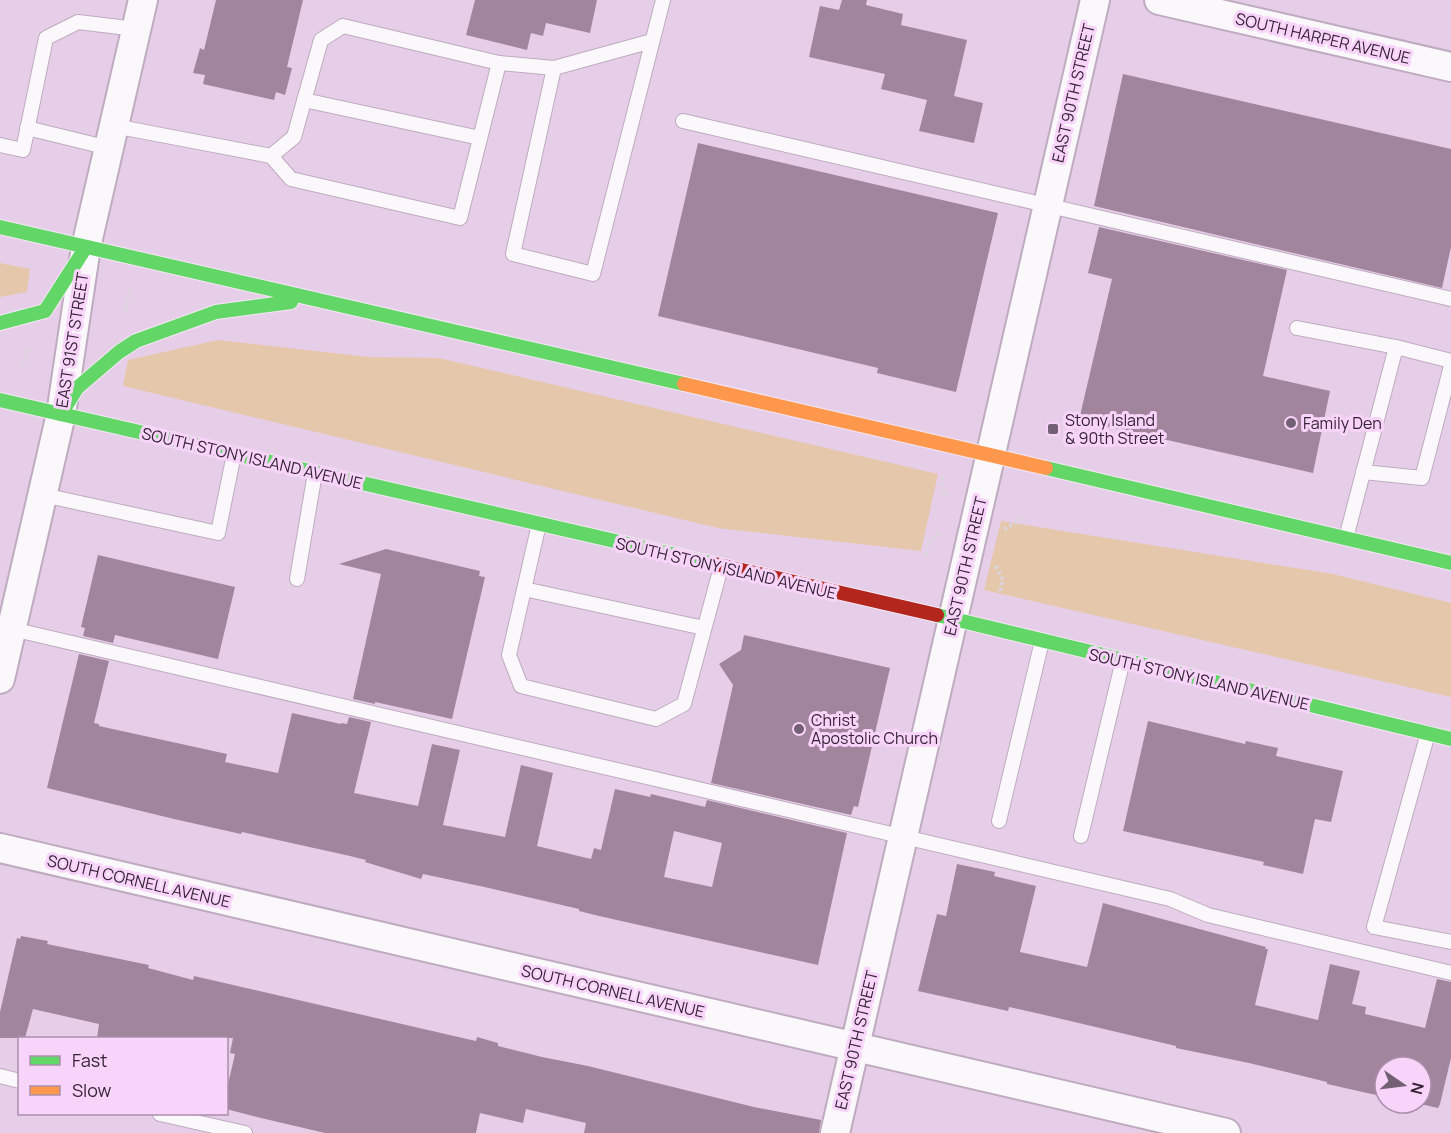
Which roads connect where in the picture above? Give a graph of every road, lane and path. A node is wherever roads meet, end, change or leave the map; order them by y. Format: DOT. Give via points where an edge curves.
graph roads {
  1 [pos="143,0"];
  2 [pos="663,0"];
  3 [pos="1095,0"];
  4 [pos="1160,0"];
  5 [pos="136,29"];
  6 [pos="652,41"];
  7 [pos="499,63"];
  8 [pos="1451,67"];
  9 [pos="554,68"];
  10 [pos="304,100"];
  11 [pos="683,121"];
  12 [pos="27,128"];
  13 [pos="111,137"];
  14 [pos="480,138"];
  15 [pos="0,145"];
  16 [pos="271,156"];
  17 [pos="1047,206"];
  18 [pos="0,227"];
  19 [pos="86,247"];
  20 [pos="310,299"];
  21 [pos="1451,299"];
  22 [pos="0,323"];
  23 [pos="1298,328"];
  24 [pos="1396,347"];
  25 [pos="1451,361"];
  26 [pos="1451,366"];
  27 [pos="0,400"];
  28 [pos="61,414"];
  29 [pos="234,454"];
  30 [pos="990,455"];
  31 [pos="315,472"];
  32 [pos="1363,472"];
  33 [pos="944,477"];
  34 [pos="43,495"];
  35 [pos="951,500"];
  36 [pos="1020,515"];
  37 [pos="539,524"];
  38 [pos="943,531"];
  39 [pos="1003,538"];
  40 [pos="1346,538"];
  41 [pos="926,555"];
  42 [pos="998,557"];
  43 [pos="1451,563"];
  44 [pos="721,567"];
  45 [pos="297,579"];
  46 [pos="524,590"];
  47 [pos="1000,591"];
  48 [pos="953,620"];
  49 [pos="704,628"];
  50 [pos="7,635"];
  51 [pos="1042,641"];
  52 [pos="1123,660"];
  53 [pos="0,679"];
  54 [pos="1428,733"];
  55 [pos="1451,739"];
  56 [pos="999,821"];
  57 [pos="901,836"];
  58 [pos="1081,836"];
  59 [pos="0,848"];
  60 [pos="1451,942"];
  61 [pos="1451,973"];
  62 [pos="855,1047"];
  63 [pos="0,1076"];
  64 [pos="18,1080"];
  65 [pos="168,1115"];
  66 [pos="245,1133"];
  67 [pos="835,1133"];
  68 [pos="1226,1133"];
  1 -- 5 [label="street, EAST 91ST STREET"];
  2 -- 6 [label="lane"];
  3 -- 17 [label="street, EAST 90TH STREET"];
  4 -- 8 [label="street, SOUTH HARPER AVENUE"];
  5 -- 12 [label="lane" via="78,22 46,38"];
  5 -- 13 [label="street, EAST 91ST STREET"];
  6 -- 9 [label="lane"];
  6 -- 9 [label="lane" via="593,274 513,254"];
  7 -- 9 [label="lane"];
  7 -- 10 [label="lane" via="343,26 321,40"];
  7 -- 14 [label="lane"];
  10 -- 14 [label="lane"];
  10 -- 16 [label="lane" via="294,137"];
  11 -- 17 [label="lane"];
  12 -- 13 [label="lane"];
  12 -- 15 [label="lane" via="23,150"];
  13 -- 16 [label="lane"];
  13 -- 19 [label="street, EAST 91ST STREET"];
  14 -- 16 [label="lane" via="460,218 291,179"];
  17 -- 21 [label="lane"];
  17 -- 30 [label="street, EAST 90TH STREET"];
  18 -- 19 [label="highway"];
  19 -- 20 [label="highway"];
  19 -- 22 [label="highway" via="45,311"];
  19 -- 28 [label="street, EAST 91ST STREET"];
  20 -- 28 [label="highway" via="216,312 136,341 77,388"];
  20 -- 30 [label="highway"];
  23 -- 24 [label="lane"];
  24 -- 25 [label="lane"];
  24 -- 32 [label="lane"];
  26 -- 32 [label="lane" via="1422,478"];
  27 -- 28 [label="highway, SOUTH STONY ISLAND AVENUE"];
  28 -- 29 [label="highway, SOUTH STONY ISLAND AVENUE"];
  28 -- 34 [label="street, EAST 91ST STREET"];
  29 -- 31 [label="highway, SOUTH STONY ISLAND AVENUE"];
  29 -- 34 [label="lane" via="218,533"];
  30 -- 40 [label="highway"];
  30 -- 48 [label="street, EAST 90TH STREET"];
  31 -- 37 [label="highway, SOUTH STONY ISLAND AVENUE"];
  31 -- 45 [label="lane"];
  32 -- 40 [label="lane"];
  33 -- 35 [label="path" via="942,487"];
  34 -- 50 [label="street, EAST 91ST STREET"];
  36 -- 39 [label="path" via="1019,522 1005,528"];
  37 -- 44 [label="highway, SOUTH STONY ISLAND AVENUE"];
  37 -- 46 [label="lane"];
  38 -- 41 [label="path" via="929,542"];
  40 -- 43 [label="highway"];
  42 -- 47 [label="path" via="996,567 1003,580"];
  44 -- 48 [label="highway, SOUTH STONY ISLAND AVENUE"];
  44 -- 49 [label="lane"];
  46 -- 49 [label="lane"];
  46 -- 49 [label="lane" via="509,655 521,686 656,718 684,704"];
  48 -- 51 [label="highway, SOUTH STONY ISLAND AVENUE"];
  48 -- 57 [label="street, EAST 90TH STREET"];
  50 -- 53 [label="street, EAST 91ST STREET"];
  50 -- 57 [label="lane"];
  51 -- 52 [label="highway, SOUTH STONY ISLAND AVENUE"];
  51 -- 56 [label="lane"];
  52 -- 54 [label="highway, SOUTH STONY ISLAND AVENUE"];
  52 -- 58 [label="lane"];
  54 -- 55 [label="highway, SOUTH STONY ISLAND AVENUE"];
  54 -- 60 [label="lane" via="1374,927"];
  57 -- 61 [label="lane" via="1170,899 1208,915"];
  57 -- 62 [label="street, EAST 90TH STREET"];
  59 -- 62 [label="street, SOUTH CORNELL AVENUE"];
  62 -- 67 [label="street, EAST 90TH STREET"];
  62 -- 68 [label="street, SOUTH CORNELL AVENUE"];
  63 -- 64 [label="lane"];
  65 -- 66 [label="lane"];
}
